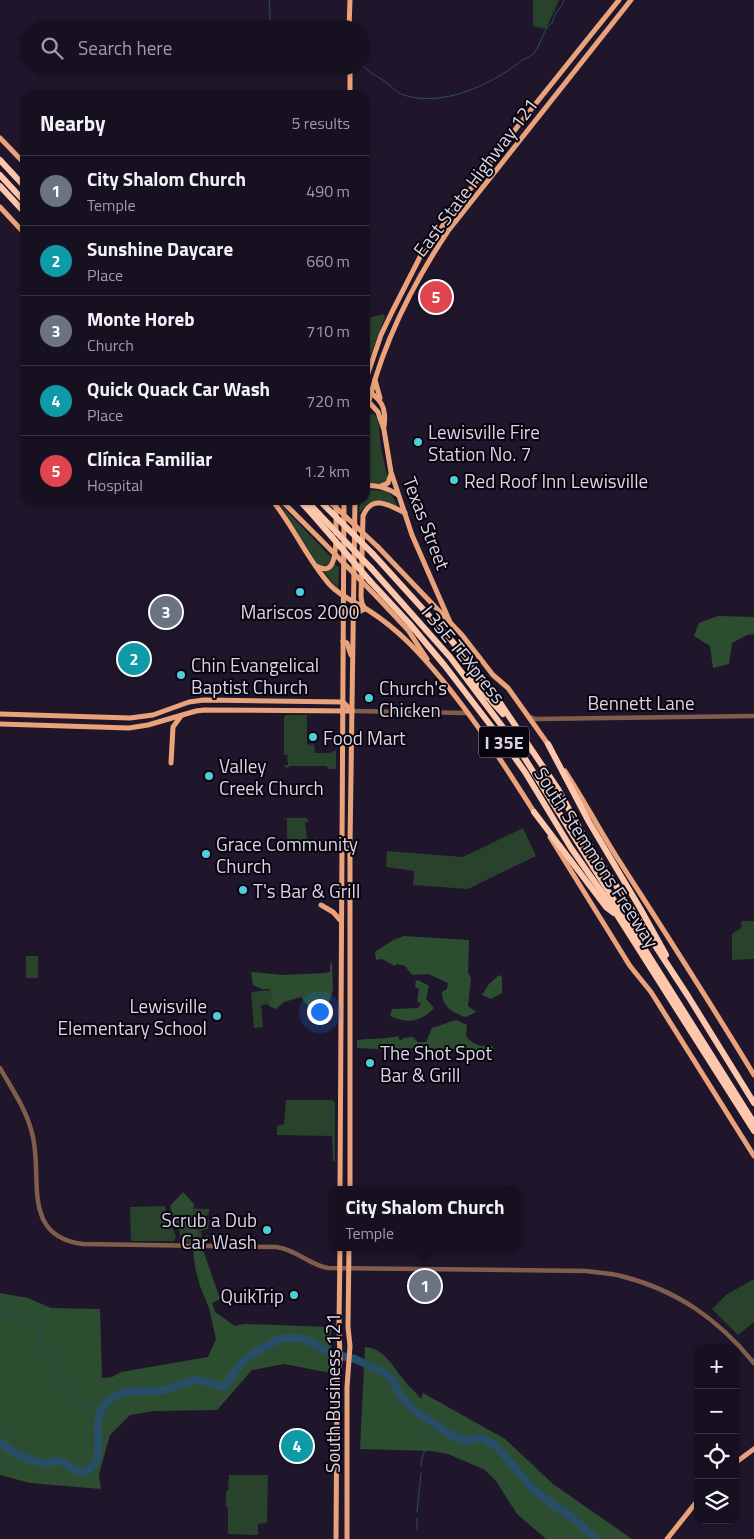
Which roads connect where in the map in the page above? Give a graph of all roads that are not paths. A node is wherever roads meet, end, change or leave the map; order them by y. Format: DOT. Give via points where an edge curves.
graph roads {
  1 [pos="350,0"];
  2 [pos="619,0"];
  3 [pos="631,0"];
  4 [pos="350,20"];
  5 [pos="350,75"];
  6 [pos="350,90"];
  7 [pos="547,90"];
  8 [pos="556,96"];
  9 [pos="521,122"];
  10 [pos="529,130"];
  11 [pos="0,138"];
  12 [pos="0,159"];
  13 [pos="20,159"];
  14 [pos="0,175"];
  15 [pos="20,181"];
  16 [pos="474,184"];
  17 [pos="0,186"];
  18 [pos="482,190"];
  19 [pos="20,197"];
  20 [pos="0,207"];
  21 [pos="20,208"];
  22 [pos="20,229"];
  23 [pos="370,368"];
  24 [pos="375,380"];
  25 [pos="372,393"];
  26 [pos="370,396"];
  27 [pos="381,401"];
  28 [pos="370,403"];
  29 [pos="384,430"];
  30 [pos="391,472"];
  31 [pos="370,485"];
  32 [pos="381,486"];
  33 [pos="398,495"];
  34 [pos="276,505"];
  35 [pos="286,505"];
  36 [pos="305,505"];
  37 [pos="309,505"];
  38 [pos="324,505"];
  39 [pos="333,505"];
  40 [pos="336,505"];
  41 [pos="344,505"];
  42 [pos="355,505"];
  43 [pos="315,514"];
  44 [pos="405,514"];
  45 [pos="314,564"];
  46 [pos="343,596"];
  47 [pos="353,602"];
  48 [pos="365,609"];
  49 [pos="353,620"];
  50 [pos="451,624"];
  51 [pos="343,641"];
  52 [pos="450,656"];
  53 [pos="352,660"];
  54 [pos="438,676"];
  55 [pos="235,700"];
  56 [pos="342,702"];
  57 [pos="235,710"];
  58 [pos="343,711"];
  59 [pos="352,711"];
  60 [pos="467,713"];
  61 [pos="0,714"];
  62 [pos="183,714"];
  63 [pos="754,716"];
  64 [pos="529,717"];
  65 [pos="0,724"];
  66 [pos="548,744"];
  67 [pos="529,746"];
  68 [pos="171,763"];
  69 [pos="534,812"];
  70 [pos="342,834"];
  71 [pos="351,834"];
  72 [pos="342,844"];
  73 [pos="350,844"];
  74 [pos="321,905"];
  75 [pos="619,917"];
  76 [pos="341,921"];
  77 [pos="688,996"];
  78 [pos="0,1068"];
  79 [pos="754,1075"];
  80 [pos="754,1103"];
  81 [pos="754,1122"];
  82 [pos="754,1131"];
  83 [pos="754,1156"];
  84 [pos="340,1186"];
  85 [pos="350,1186"];
  86 [pos="340,1251"];
  87 [pos="349,1251"];
  88 [pos="340,1269"];
  89 [pos="349,1269"];
  90 [pos="754,1363"];
  91 [pos="754,1449"];
  92 [pos="739,1460"];
  93 [pos="694,1505"];
  94 [pos="336,1539"];
  95 [pos="347,1539"];
  96 [pos="667,1539"];
  1 -- 4 [label="main road"];
  2 -- 7 [label="main road, East State Highway 121"];
  3 -- 8 [label="main road, East State Highway 121"];
  5 -- 6 [label="main road"];
  7 -- 8 [label="main road"];
  7 -- 9 [label="main road, East State Highway 121"];
  8 -- 10 [label="main road, East State Highway 121"];
  9 -- 10 [label="main road"];
  9 -- 16 [label="main road, East State Highway 121"];
  10 -- 18 [label="main road, East State Highway 121"];
  11 -- 13 [label="main road"];
  12 -- 15 [label="highway"];
  14 -- 19 [label="highway"];
  16 -- 18 [label="main road"];
  16 -- 23 [label="main road, East State Highway 121" via="413,269"];
  17 -- 21 [label="highway"];
  18 -- 24 [label="main road, East State Highway 121" via="448,232 422,272 390,339"];
  20 -- 22 [label="main road"];
  24 -- 25 [label="main road, East State Highway 121"];
  24 -- 27 [label="main road, Texas Street"];
  25 -- 26 [label="main road, East State Highway 121"];
  25 -- 27 [label="main road"];
  27 -- 29 [label="main road, Texas Street" via="386,412"];
  28 -- 29 [label="main road, Texas Street" via="376,408"];
  29 -- 30 [label="main road, Texas Street"];
  30 -- 32 [label="main road" via="388,483"];
  30 -- 33 [label="main road, Texas Street"];
  31 -- 32 [label="main road"];
  32 -- 33 [label="main road"];
  33 -- 44 [label="main road, Texas Street"];
  34 -- 45 [label="main road, South Stemmons Freeway"];
  35 -- 54 [label="main road, South Stemmons Freeway, bridge" via="408,630"];
  36 -- 43 [label="highway, South Stemmons Freeway / I 35E"];
  37 -- 43 [label="highway, I 35E TEXpress"];
  38 -- 67 [label="highway, South Stemmons Freeway / I 35E, bridge" via="373,554 470,662"];
  39 -- 50 [label="main road, South Stemmons Freeway, bridge"];
  40 -- 45 [label="main road" via="335,559 325,568"];
  41 -- 46 [label="main road"];
  42 -- 47 [label="main road"];
  43 -- 52 [label="highway, I 35E TEXpress, bridge" via="372,568"];
  43 -- 75 [label="highway, South Stemmons Freeway / I 35E, bridge" via="370,581 409,622 508,748"];
  44 -- 48 [label="main road" via="380,503 371,504 365,511 361,556 361,597"];
  44 -- 50 [label="main road, Texas Street" via="418,552"];
  45 -- 46 [label="main road, South Stemmons Freeway"];
  46 -- 47 [label="main road, South Stemmons Freeway"];
  46 -- 51 [label="main road"];
  47 -- 48 [label="main road, South Stemmons Freeway"];
  47 -- 49 [label="main road"];
  48 -- 49 [label="main road" via="356,613"];
  48 -- 54 [label="main road, South Stemmons Freeway" via="404,639"];
  49 -- 53 [label="main road"];
  50 -- 64 [label="main road, South Stemmons Freeway" via="493,675 508,688"];
  51 -- 53 [label="main road" via="348,643"];
  51 -- 56 [label="main road"];
  52 -- 67 [label="highway" via="485,692"];
  52 -- 81 [label="highway, I 35E TEXpress" via="532,768"];
  53 -- 59 [label="main road"];
  54 -- 60 [label="main road, South Stemmons Freeway"];
  55 -- 56 [label="main road"];
  55 -- 57 [label="main road"];
  55 -- 61 [label="main road" via="189,702 130,718"];
  56 -- 58 [label="main road"];
  56 -- 59 [label="main road"];
  57 -- 58 [label="main road"];
  57 -- 62 [label="main road"];
  58 -- 59 [label="main road"];
  58 -- 70 [label="main road"];
  59 -- 60 [label="street"];
  59 -- 71 [label="main road"];
  60 -- 69 [label="main road, South Stemmons Freeway"];
  62 -- 65 [label="main road" via="134,728"];
  62 -- 68 [label="main road" via="173,728"];
  63 -- 64 [label="street, Bennett Lane"];
  64 -- 66 [label="main road, South Stemmons Freeway"];
  66 -- 77 [label="highway"];
  66 -- 79 [label="main road, South Stemmons Freeway"];
  67 -- 77 [label="highway, South Stemmons Freeway / I 35E"];
  69 -- 75 [label="highway" via="606,907"];
  69 -- 83 [label="main road, South Stemmons Freeway"];
  70 -- 71 [label="main road"];
  70 -- 72 [label="main road"];
  71 -- 73 [label="main road"];
  72 -- 73 [label="main road"];
  72 -- 76 [label="main road"];
  73 -- 85 [label="main road"];
  74 -- 76 [label="main road"];
  75 -- 82 [label="highway, South Stemmons Freeway / I 35E"];
  76 -- 84 [label="main road"];
  77 -- 80 [label="highway, South Stemmons Freeway / I 35E"];
  78 -- 88 [label="street" via="23,1109 32,1133 40,1213 60,1237 84,1244 278,1247 320,1266"];
  86 -- 88 [label="main road, South Business 121"];
  87 -- 89 [label="main road, South Business 121"];
  88 -- 89 [label="street"];
  88 -- 94 [label="main road, South Business 121"];
  89 -- 90 [label="street" via="587,1271 620,1275 658,1288 704,1313 740,1345"];
  89 -- 95 [label="main road, South Business 121"];
  91 -- 92 [label="main road"];
  93 -- 96 [label="main road"];
}
